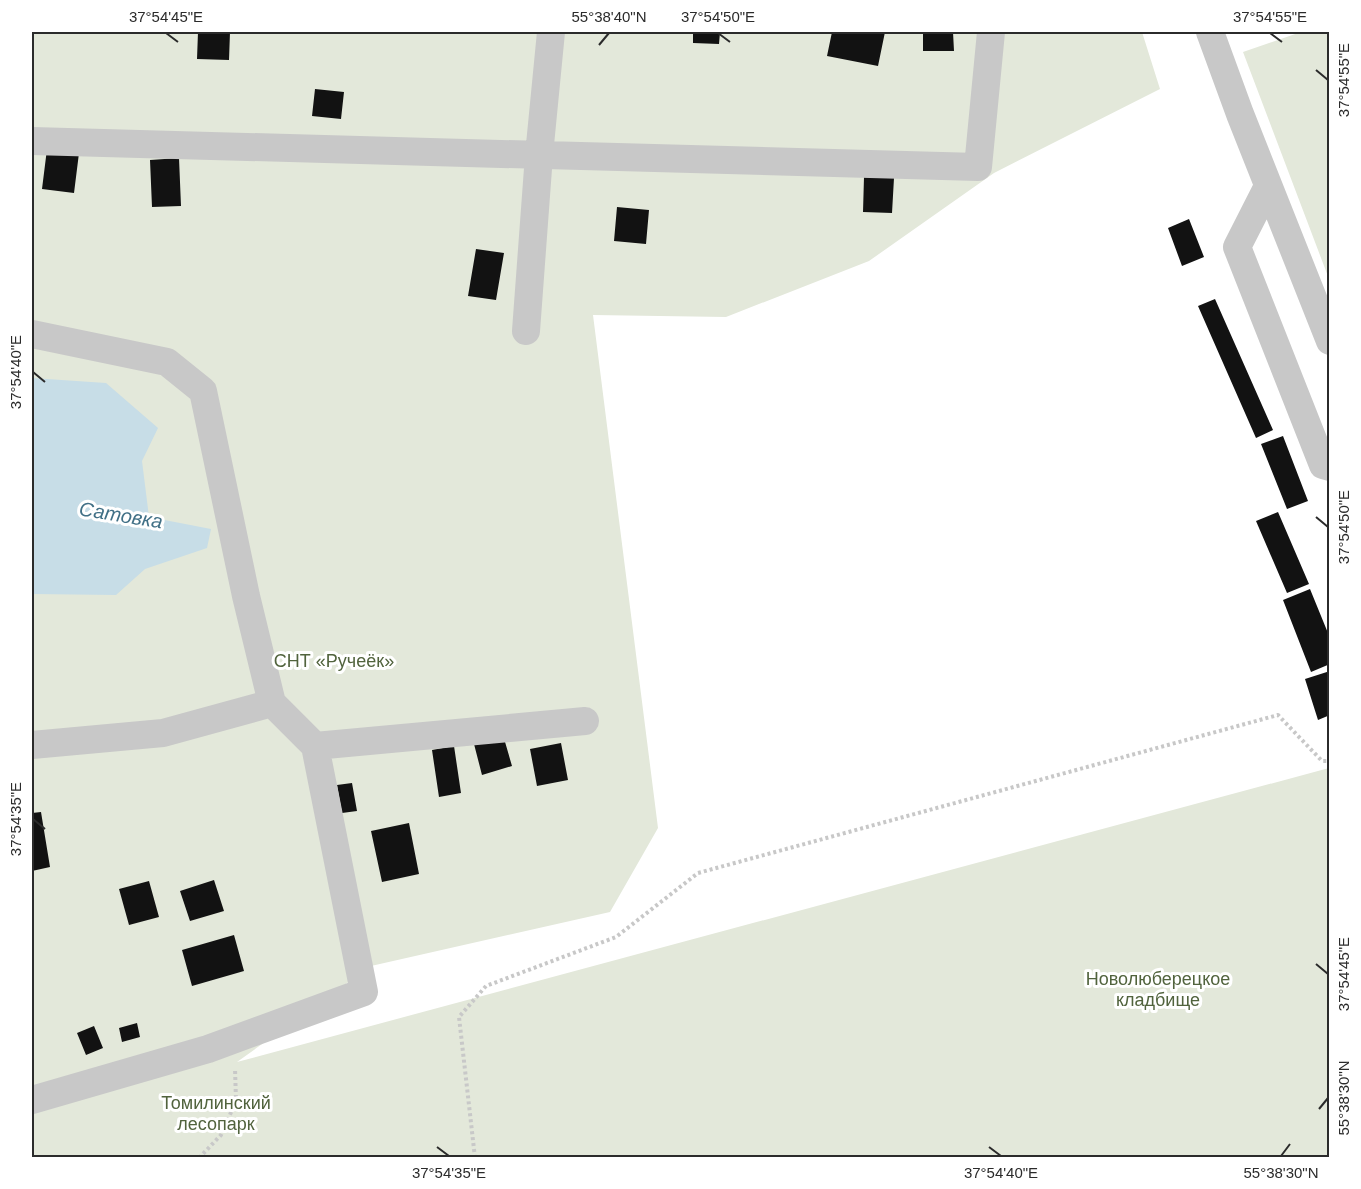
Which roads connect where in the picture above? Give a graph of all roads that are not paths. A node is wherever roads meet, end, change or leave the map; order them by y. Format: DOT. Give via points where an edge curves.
graph roads {
  1 [pos="551,32"];
  2 [pos="991,32"];
  3 [pos="1210,32"];
  4 [pos="32,141"];
  5 [pos="539,155"];
  6 [pos="1268,186"];
  7 [pos="526,332"];
  8 [pos="32,334"];
  9 [pos="1329,341"];
  10 [pos="1329,467"];
  11 [pos="272,704"];
  12 [pos="585,721"];
  13 [pos="32,745"];
  14 [pos="315,746"];
  15 [pos="32,1100"];
  1 -- 5 [label="lane"];
  2 -- 5 [label="lane" via="978,167"];
  3 -- 6 [label="lane"];
  4 -- 5 [label="lane"];
  5 -- 7 [label="lane"];
  6 -- 9 [label="lane"];
  6 -- 10 [label="lane" via="1237,247 1323,465"];
  8 -- 11 [label="lane" via="167,362 203,391"];
  11 -- 13 [label="lane" via="163,734"];
  11 -- 14 [label="lane"];
  12 -- 14 [label="lane"];
  14 -- 15 [label="lane" via="364,992 208,1049"];
}
